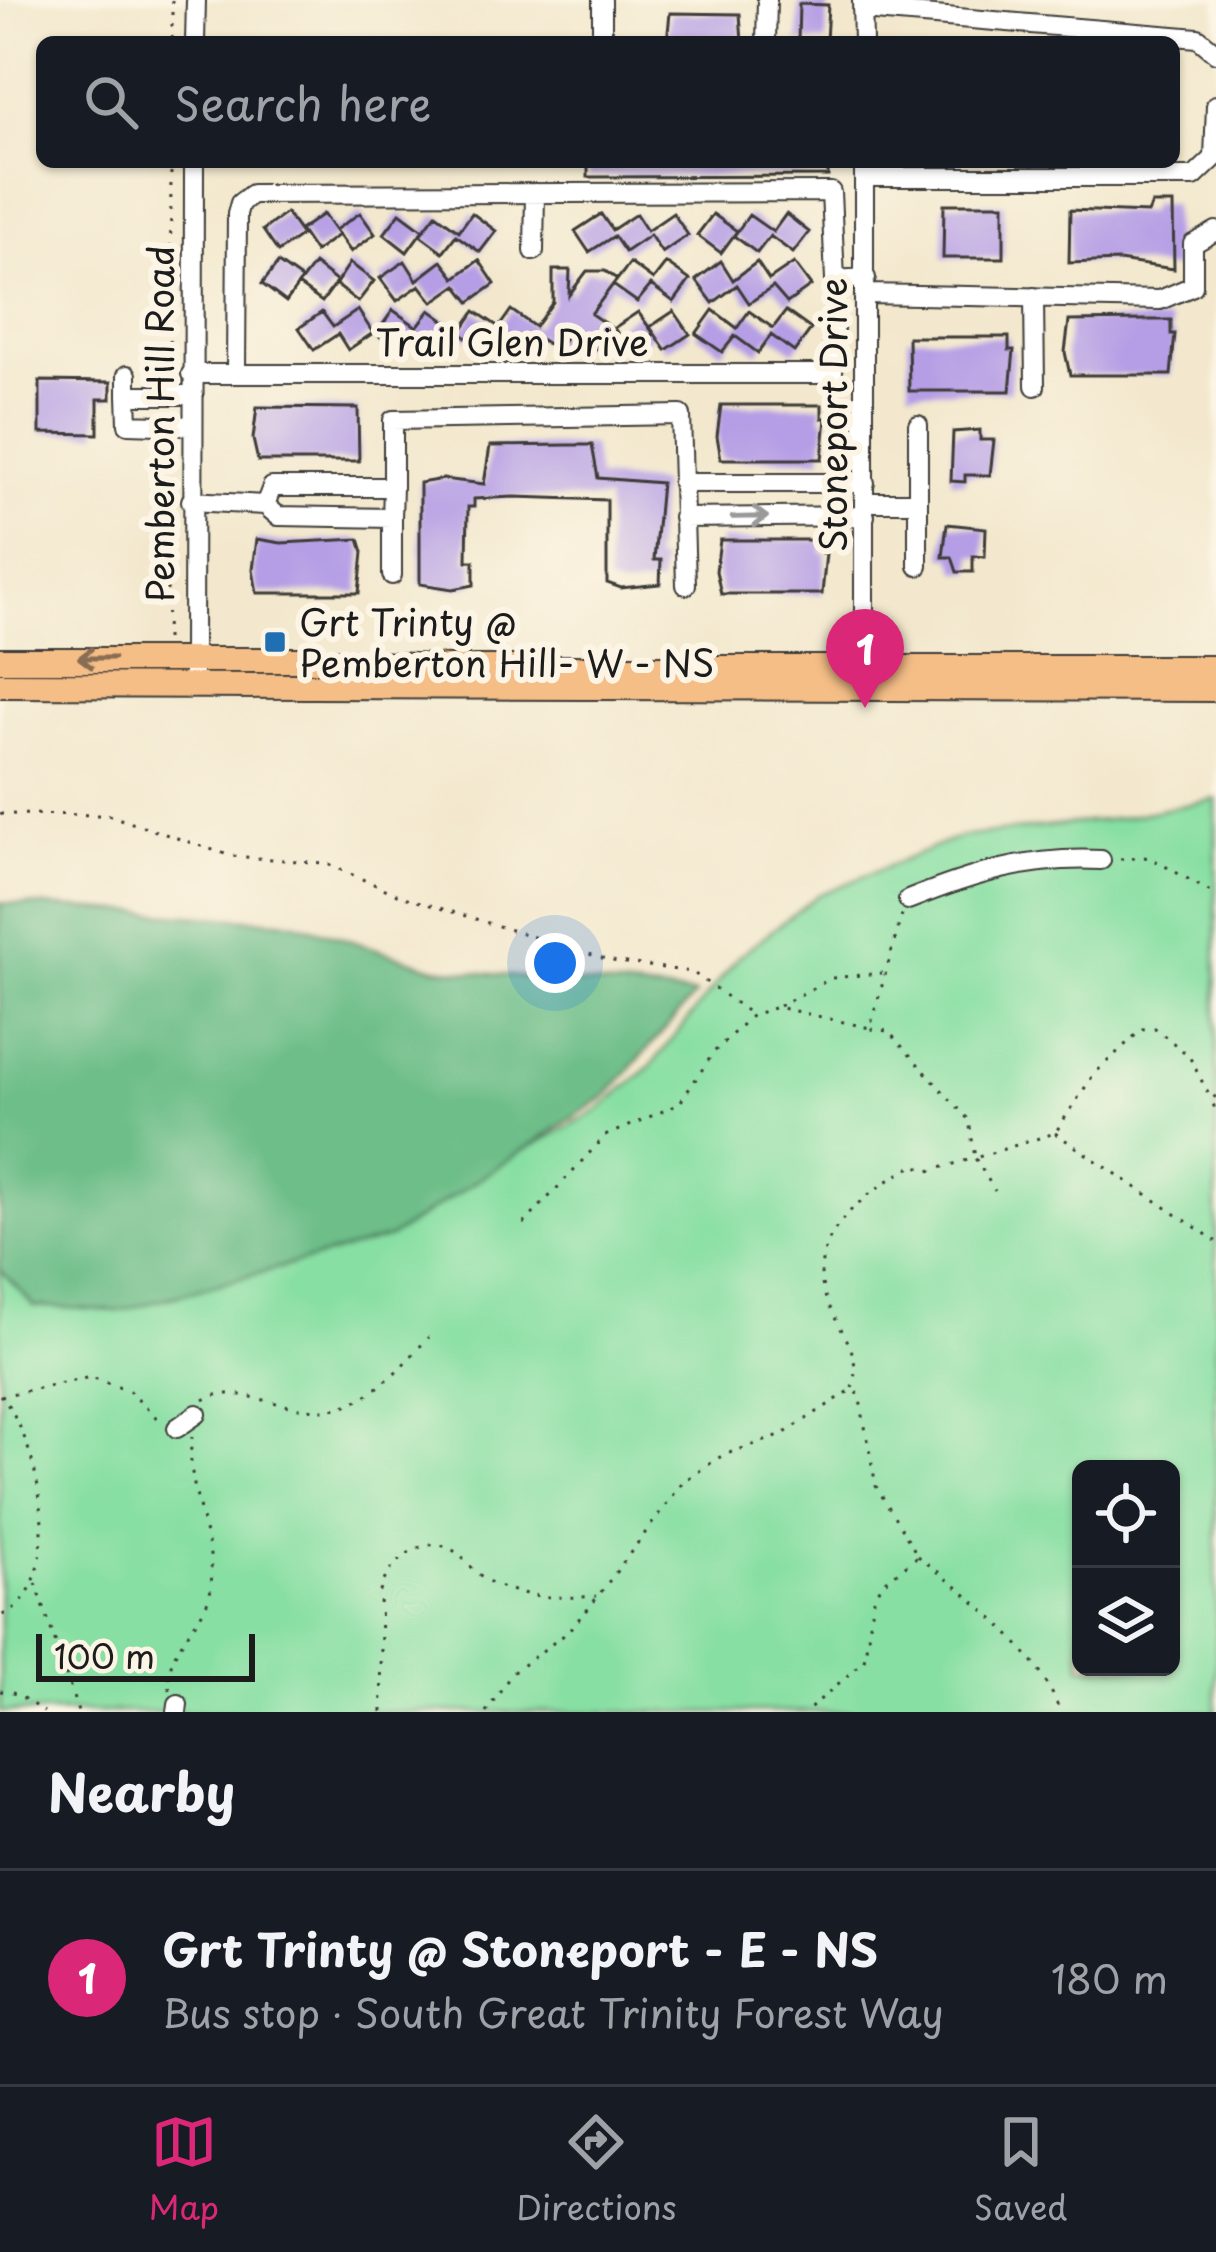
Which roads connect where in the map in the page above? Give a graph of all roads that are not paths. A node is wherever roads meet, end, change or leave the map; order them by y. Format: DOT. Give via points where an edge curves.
graph roads {
  1 [pos="196,0"];
  2 [pos="602,0"];
  3 [pos="766,0"];
  4 [pos="862,5"];
  5 [pos="195,36"];
  6 [pos="602,36"];
  7 [pos="766,36"];
  8 [pos="862,36"];
  9 [pos="1178,36"];
  10 [pos="1180,36"];
  11 [pos="1216,53"];
  12 [pos="1216,105"];
  13 [pos="194,168"];
  14 [pos="864,170"];
  15 [pos="535,193"];
  16 [pos="1216,231"];
  17 [pos="534,251"];
  18 [pos="835,280"];
  19 [pos="866,286"];
  20 [pos="1034,297"];
  21 [pos="866,360"];
  22 [pos="833,366"];
  23 [pos="191,374"];
  24 [pos="236,374"];
  25 [pos="127,375"];
  26 [pos="1035,386"];
  27 [pos="127,395"];
  28 [pos="190,395"];
  29 [pos="918,425"];
  30 [pos="190,426"];
  31 [pos="682,483"];
  32 [pos="393,488"];
  33 [pos="865,500"];
  34 [pos="190,501"];
  35 [pos="918,502"];
  36 [pos="265,505"];
  37 [pos="392,518"];
  38 [pos="683,518"];
  39 [pos="918,566"];
  40 [pos="392,575"];
  41 [pos="686,585"];
  42 [pos="192,658"];
  43 [pos="0,660"];
  44 [pos="864,668"];
  45 [pos="1216,668"];
  46 [pos="0,686"];
  47 [pos="194,686"];
  48 [pos="1216,689"];
  49 [pos="1101,860"];
  50 [pos="908,900"];
  51 [pos="197,1414"];
  52 [pos="177,1428"];
  1 -- 5 [label="street"];
  2 -- 6 [label="street"];
  3 -- 7 [label="street"];
  4 -- 8 [label="street"];
  4 -- 9 [label="street"];
  10 -- 11 [label="street"];
  12 -- 14 [label="street" via="1214,158 1194,177"];
  13 -- 23 [label="street, Pemberton Hill Road"];
  14 -- 19 [label="street, Stoneport Drive"];
  15 -- 17 [label="street"];
  15 -- 18 [label="street" via="831,192"];
  15 -- 24 [label="street" via="245,197 237,214"];
  16 -- 20 [label="street" via="1192,244 1192,286 1160,300"];
  18 -- 19 [label="street"];
  18 -- 22 [label="street"];
  19 -- 20 [label="street"];
  19 -- 21 [label="street, Stoneport Drive"];
  20 -- 26 [label="street"];
  21 -- 22 [label="street, Trail Glen Drive"];
  21 -- 33 [label="street, Stoneport Drive"];
  22 -- 24 [label="street, Trail Glen Drive"];
  23 -- 24 [label="street, Trail Glen Drive"];
  23 -- 28 [label="street, Pemberton Hill Road"];
  25 -- 27 [label="street"];
  27 -- 28 [label="street"];
  27 -- 30 [label="street" via="128,424"];
  28 -- 30 [label="street, Pemberton Hill Road"];
  29 -- 35 [label="street"];
  30 -- 34 [label="street, Pemberton Hill Road"];
  31 -- 32 [label="street" via="681,415 658,415 393,420"];
  31 -- 33 [label="street" via="817,482"];
  31 -- 38 [label="street"];
  32 -- 36 [label="street" via="272,488"];
  32 -- 37 [label="street"];
  33 -- 35 [label="street"];
  38 -- 33 [label="street, one-way"];
  33 -- 44 [label="street, Stoneport Drive"];
  34 -- 36 [label="street"];
  34 -- 42 [label="street, Pemberton Hill Road"];
  35 -- 39 [label="street"];
  36 -- 37 [label="street" via="278,516"];
  37 -- 40 [label="street"];
  38 -- 41 [label="street"];
  42 -- 43 [label="main road, one-way"];
  42 -- 44 [label="main road" via="448,668"];
  42 -- 47 [label="street, Pemberton Hill Road"];
  44 -- 45 [label="main road"];
  46 -- 47 [label="main road"];
  47 -- 48 [label="main road"];
  49 -- 50 [label="street" via="1016,863"];
  51 -- 52 [label="street"];
}
